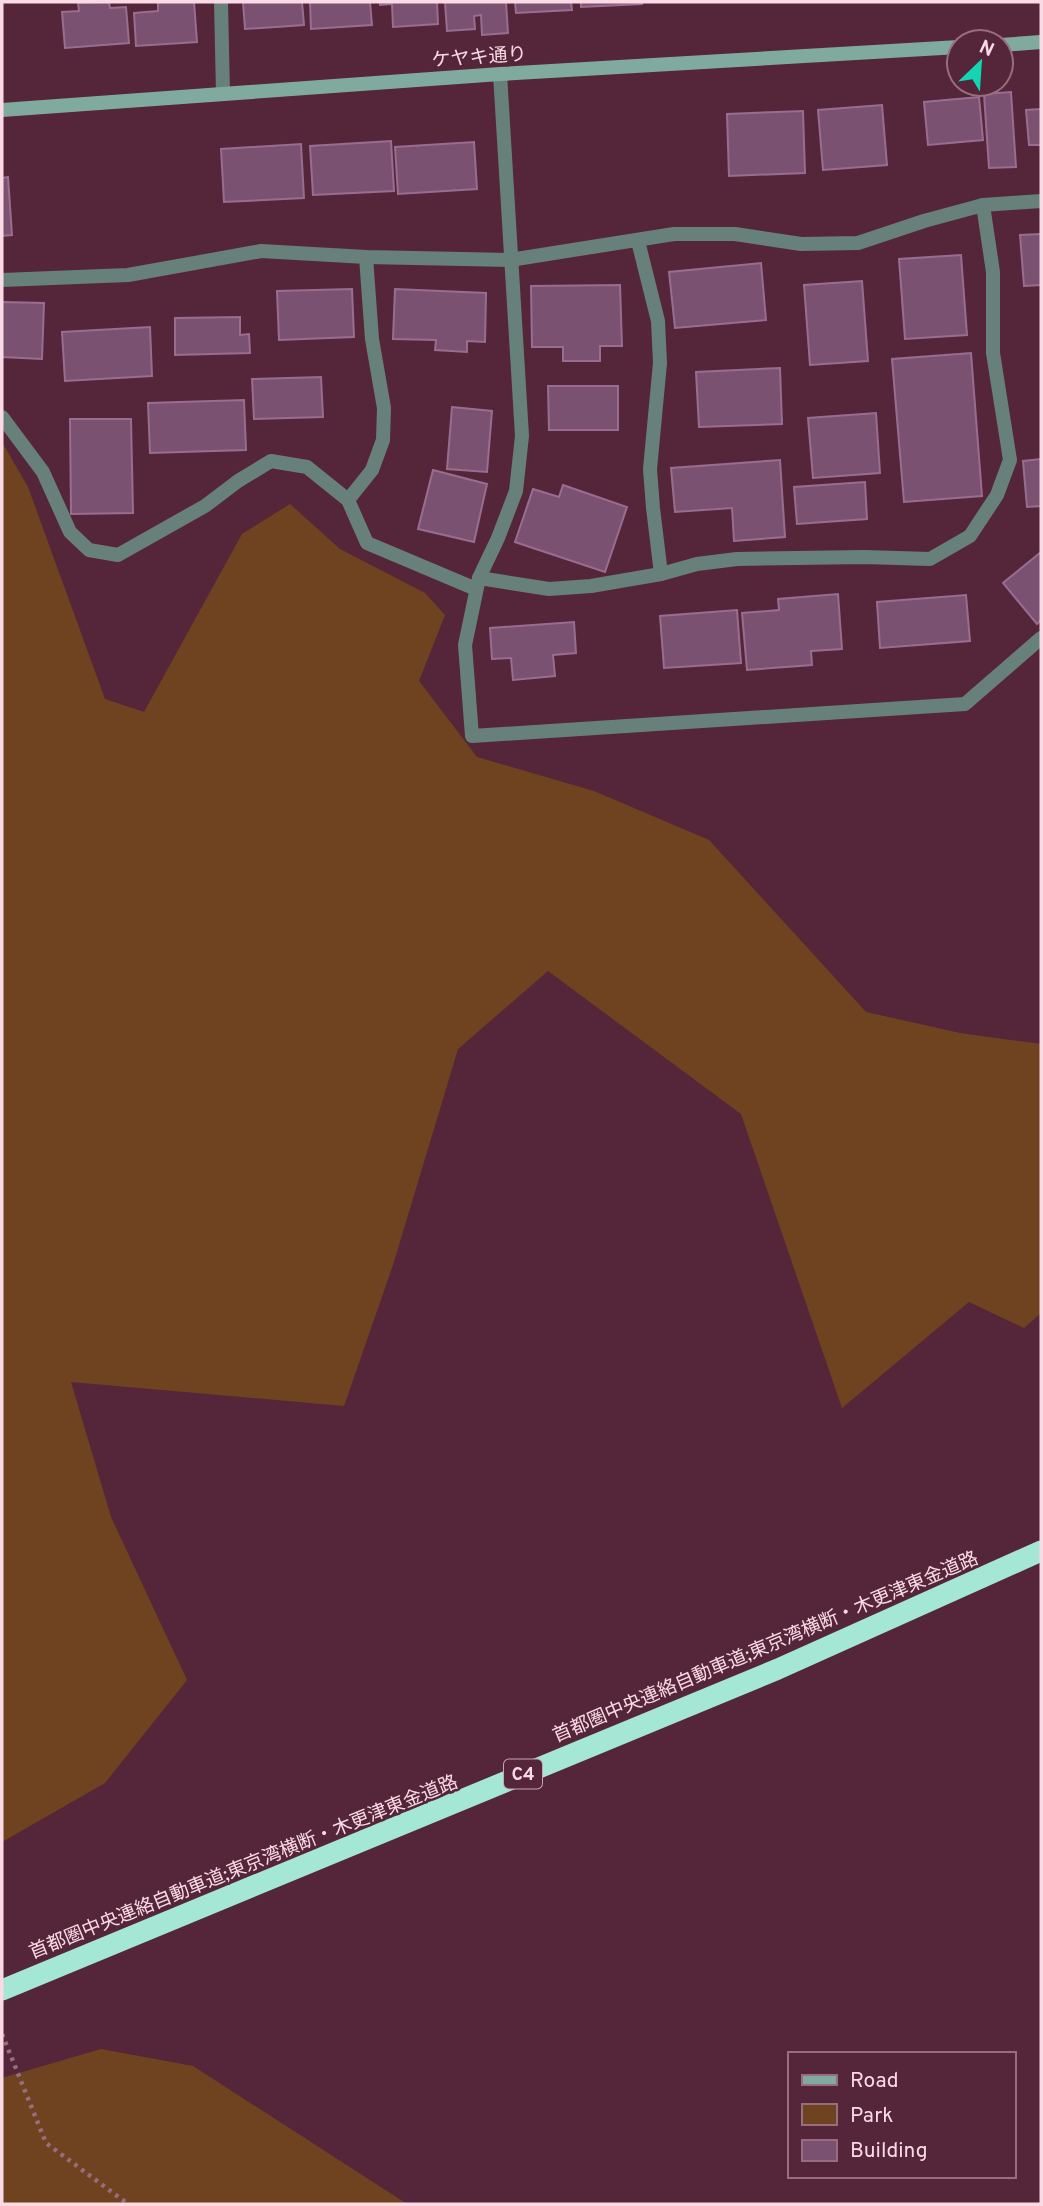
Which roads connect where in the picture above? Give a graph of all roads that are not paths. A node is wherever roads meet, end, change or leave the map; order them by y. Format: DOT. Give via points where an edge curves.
graph roads {
  1 [pos="221,2"];
  2 [pos="1041,42"];
  3 [pos="1015,43"];
  4 [pos="945,48"];
  5 [pos="500,74"];
  6 [pos="223,94"];
  7 [pos="2,110"];
  8 [pos="1041,201"];
  9 [pos="983,205"];
  10 [pos="638,241"];
  11 [pos="366,257"];
  12 [pos="510,260"];
  13 [pos="2,280"];
  14 [pos="2,417"];
  15 [pos="348,500"];
  16 [pos="661,574"];
  17 [pos="477,584"];
  18 [pos="1041,638"];
  19 [pos="1041,1551"];
  20 [pos="2,1990"];
  1 -- 6 [label="street"];
  2 -- 3 [label="street"];
  4 -- 5 [label="street, ケヤキ通り"];
  5 -- 6 [label="street, ケヤキ通り"];
  5 -- 12 [label="street"];
  6 -- 7 [label="street, ケヤキ通り"];
  8 -- 9 [label="street"];
  9 -- 10 [label="street" via="858,243 801,244 735,234 674,234"];
  9 -- 16 [label="street" via="993,272 993,353 1010,460 997,495 970,536 930,559 737,559"];
  10 -- 12 [label="street"];
  10 -- 16 [label="street" via="658,321 660,363 650,468"];
  11 -- 12 [label="street"];
  11 -- 13 [label="street" via="261,251 128,275"];
  11 -- 15 [label="street" via="372,339 384,408 383,440 372,470"];
  12 -- 17 [label="street" via="522,436 516,491"];
  14 -- 15 [label="street" via="43,471 70,532 89,550 118,555 205,506 271,461 307,467"];
  15 -- 17 [label="street" via="367,543"];
  16 -- 17 [label="street" via="549,589"];
  17 -- 18 [label="street" via="465,645 472,736 965,704"];
  19 -- 20 [label="highway, 首都圏中央連絡自動車道;東京湾横断・木更津東金道路 / C4" via="778,1669"];
}
